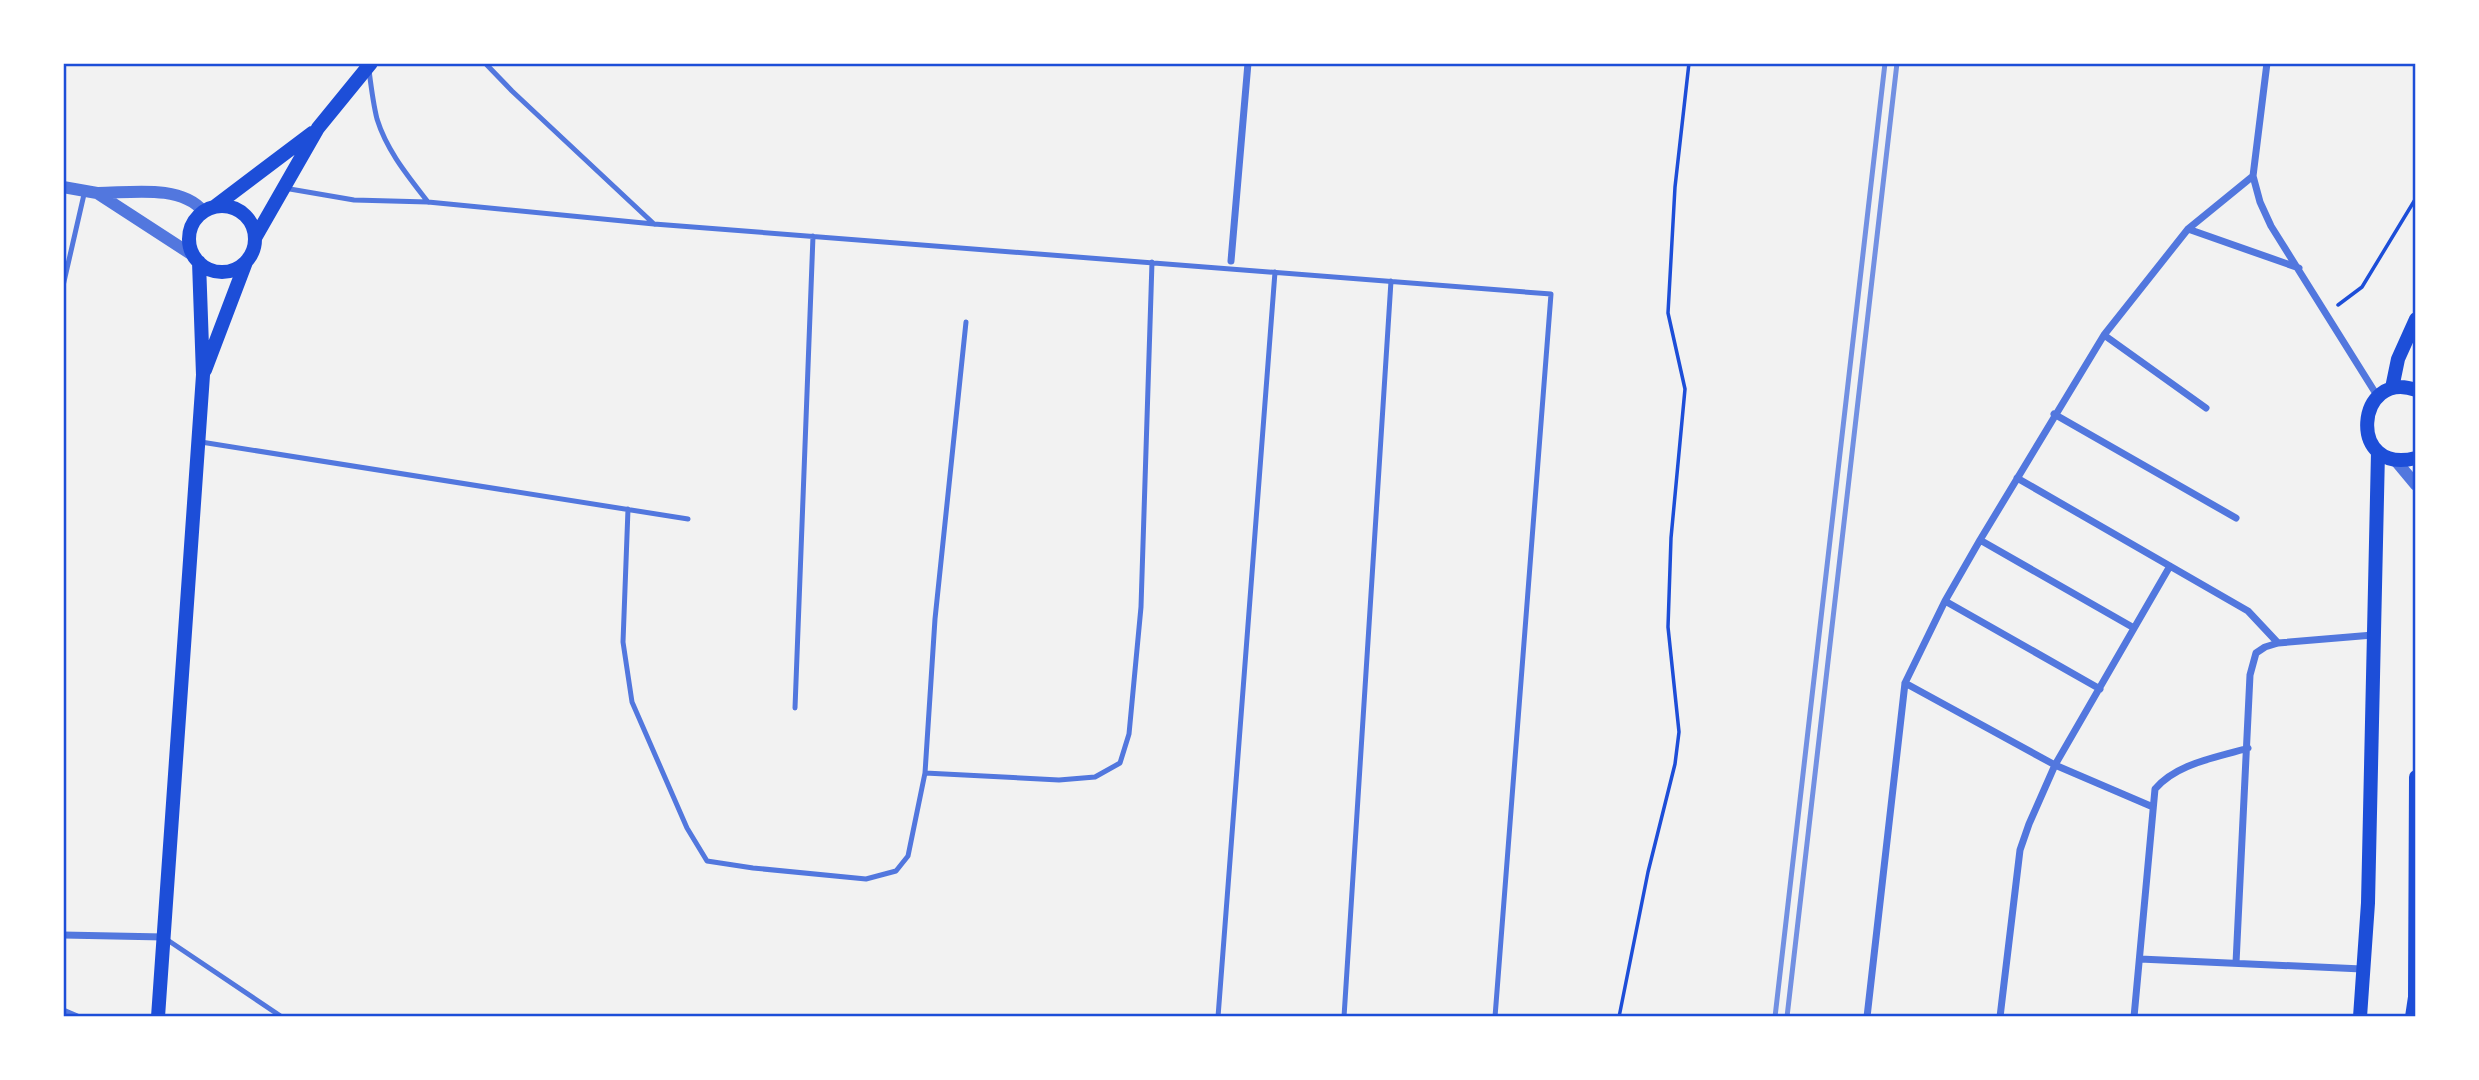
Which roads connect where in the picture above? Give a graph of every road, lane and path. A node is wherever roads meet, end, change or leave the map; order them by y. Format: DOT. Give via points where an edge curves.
graph roads {
  1 [pos="485,63"];
  2 [pos="1248,63"];
  3 [pos="1689,63"];
  4 [pos="2267,63"];
  5 [pos="369,65"];
  6 [pos="318,128"];
  7 [pos="2253,176"];
  8 [pos="63,187"];
  9 [pos="284,188"];
  10 [pos="91,191"];
  11 [pos="2416,198"];
  12 [pos="428,202"];
  13 [pos="208,209"];
  14 [pos="654,224"];
  15 [pos="2188,229"];
  16 [pos="813,236"];
  17 [pos="255,238"];
  18 [pos="196,259"];
  19 [pos="247,259"];
  20 [pos="1231,261"];
  21 [pos="1152,262"];
  22 [pos="2299,268"];
  23 [pos="1275,272"];
  24 [pos="1391,281"];
  25 [pos="63,286"];
  26 [pos="2328,313"];
  27 [pos="2416,319"];
  28 [pos="966,322"];
  29 [pos="2104,335"];
  30 [pos="203,374"];
  31 [pos="2392,388"];
  32 [pos="2416,390"];
  33 [pos="2378,397"];
  34 [pos="2206,408"];
  35 [pos="2054,414"];
  36 [pos="198,442"];
  37 [pos="2378,452"];
  38 [pos="2416,458"];
  39 [pos="2396,461"];
  40 [pos="2017,478"];
  41 [pos="2416,485"];
  42 [pos="628,509"];
  43 [pos="2236,518"];
  44 [pos="688,519"];
  45 [pos="1980,540"];
  46 [pos="2170,566"];
  47 [pos="1945,601"];
  48 [pos="2134,628"];
  49 [pos="2373,635"];
  50 [pos="2278,643"];
  51 [pos="1905,683"];
  52 [pos="2100,688"];
  53 [pos="795,708"];
  54 [pos="2248,748"];
  55 [pos="2056,765"];
  56 [pos="925,773"];
  57 [pos="2416,777"];
  58 [pos="2153,807"];
  59 [pos="63,935"];
  60 [pos="164,937"];
  61 [pos="2140,959"];
  62 [pos="2236,963"];
  63 [pos="2362,970"];
  64 [pos="2415,977"];
  65 [pos="2415,998"];
  66 [pos="63,1011"];
  67 [pos="77,1017"];
  68 [pos="158,1017"];
  69 [pos="282,1017"];
  70 [pos="1218,1017"];
  71 [pos="1344,1017"];
  72 [pos="1495,1017"];
  73 [pos="1619,1017"];
  74 [pos="1867,1017"];
  75 [pos="2000,1017"];
  76 [pos="2134,1017"];
  77 [pos="2360,1017"];
  78 [pos="2412,1017"];
  1 -- 14 [label="lane"];
  2 -- 20 [label="street"];
  3 -- 73 [label="path" via="1675,187 1668,313 1685,389 1668,626 1679,732"];
  4 -- 7 [label="street"];
  5 -- 6 [label="main road"];
  5 -- 12 [label="lane" via="385,140"];
  6 -- 9 [label="main road"];
  6 -- 13 [label="main road"];
  7 -- 15 [label="street"];
  7 -- 22 [label="street" via="2271,226"];
  8 -- 10 [label="street"];
  9 -- 12 [label="lane" via="354,200"];
  9 -- 17 [label="main road"];
  10 -- 13 [label="street" via="170,194"];
  10 -- 18 [label="street"];
  10 -- 25 [label="lane"];
  11 -- 26 [label="path" via="2362,287"];
  12 -- 14 [label="lane"];
  13 -- 17 [label="main road" via="237,209 252,226"];
  13 -- 18 [label="main road" via="191,227"];
  14 -- 16 [label="lane"];
  15 -- 22 [label="street"];
  15 -- 29 [label="street"];
  16 -- 21 [label="lane"];
  16 -- 53 [label="lane"];
  17 -- 19 [label="main road"];
  18 -- 19 [label="main road" via="210,270 224,272"];
  18 -- 30 [label="main road"];
  19 -- 30 [label="main road"];
  21 -- 23 [label="lane"];
  21 -- 56 [label="lane" via="1142,607 1129,734 1120,763 1096,777 1059,780"];
  22 -- 26 [label="street"];
  23 -- 24 [label="lane"];
  23 -- 70 [label="lane"];
  24 -- 71 [label="lane"];
  24 -- 72 [label="lane" via="1551,294"];
  26 -- 33 [label="street"];
  27 -- 31 [label="main road" via="2398,359"];
  28 -- 56 [label="lane" via="935,619"];
  29 -- 34 [label="street"];
  29 -- 35 [label="street"];
  30 -- 36 [label="main road"];
  31 -- 32 [label="main road"];
  31 -- 33 [label="main road"];
  33 -- 37 [label="main road" via="2368,409 2365,424"];
  35 -- 40 [label="street"];
  35 -- 43 [label="street"];
  36 -- 42 [label="lane"];
  36 -- 60 [label="main road"];
  37 -- 39 [label="main road"];
  37 -- 49 [label="main road"];
  38 -- 39 [label="main road"];
  39 -- 41 [label="street"];
  40 -- 45 [label="street"];
  40 -- 46 [label="street"];
  42 -- 44 [label="lane"];
  42 -- 56 [label="lane" via="623,642 632,702 706,862 866,878 896,871 908,856"];
  45 -- 47 [label="street"];
  45 -- 48 [label="street"];
  46 -- 48 [label="street"];
  46 -- 50 [label="street" via="2248,611"];
  47 -- 51 [label="street"];
  47 -- 52 [label="street"];
  48 -- 52 [label="street"];
  49 -- 50 [label="street"];
  49 -- 63 [label="main road" via="2368,903"];
  50 -- 54 [label="street" via="2256,653 2252,663"];
  51 -- 55 [label="street"];
  51 -- 74 [label="street"];
  52 -- 55 [label="street"];
  54 -- 58 [label="street" via="2177,770 2155,789"];
  54 -- 62 [label="street"];
  55 -- 58 [label="street"];
  55 -- 75 [label="street" via="2020,850"];
  57 -- 64 [label="main road"];
  58 -- 61 [label="street"];
  59 -- 60 [label="street"];
  60 -- 68 [label="main road"];
  60 -- 69 [label="lane"];
  61 -- 62 [label="street"];
  61 -- 76 [label="street"];
  62 -- 63 [label="street"];
  63 -- 77 [label="main road"];
  64 -- 65 [label="main road"];
  65 -- 78 [label="main road"];
  66 -- 67 [label="street"];
}
